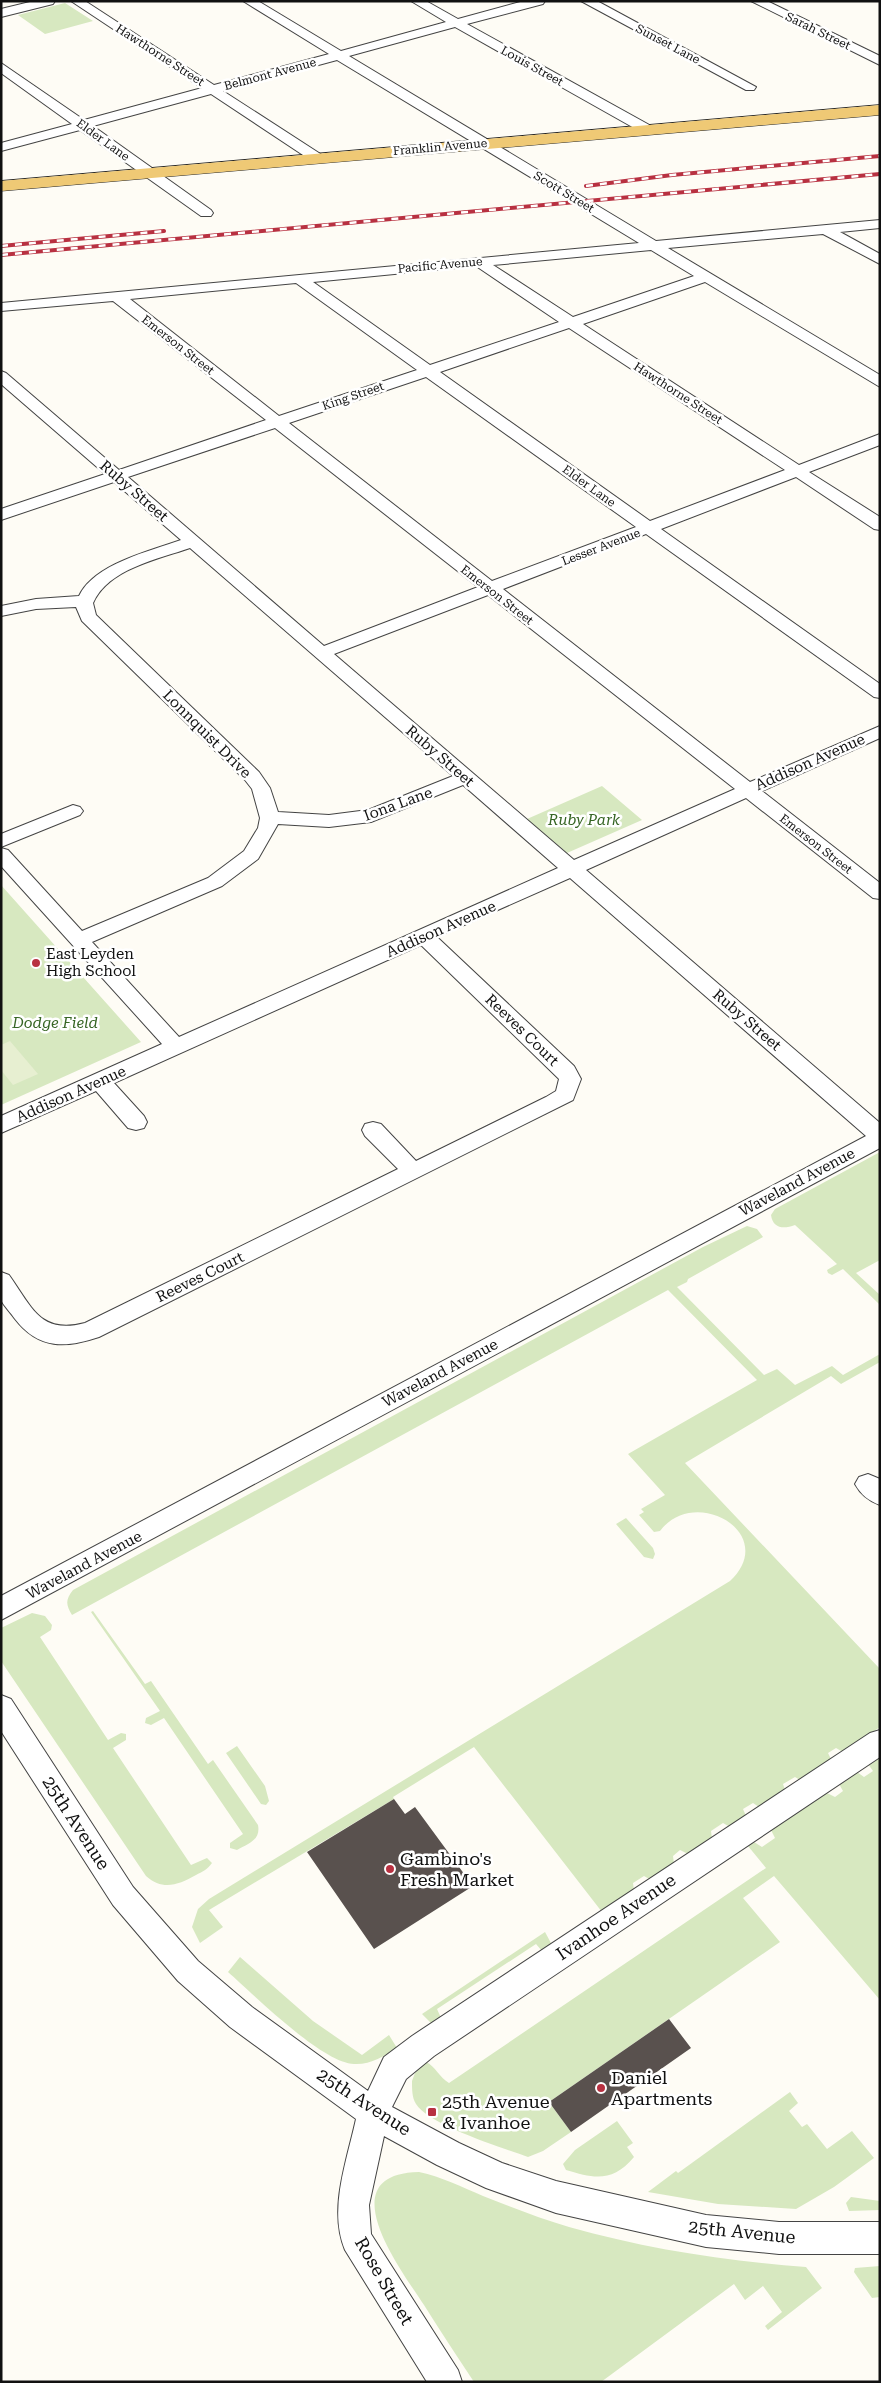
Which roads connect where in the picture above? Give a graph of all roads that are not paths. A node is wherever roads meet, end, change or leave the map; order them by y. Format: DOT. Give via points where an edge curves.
graph roads {
  1 [pos="49,1"];
  2 [pos="77,1"];
  3 [pos="248,1"];
  4 [pos="417,1"];
  5 [pos="539,1"];
  6 [pos="586,1"];
  7 [pos="757,1"];
  8 [pos="1,13"];
  9 [pos="457,23"];
  10 [pos="880,46"];
  11 [pos="861,52"];
  12 [pos="338,56"];
  13 [pos="880,62"];
  14 [pos="1,67"];
  15 [pos="750,87"];
  16 [pos="213,90"];
  17 [pos="880,110"];
  18 [pos="83,126"];
  19 [pos="648,130"];
  20 [pos="484,144"];
  21 [pos="1,147"];
  22 [pos="317,158"];
  23 [pos="149,172"];
  24 [pos="1,186"];
  25 [pos="206,213"];
  26 [pos="880,224"];
  27 [pos="825,229"];
  28 [pos="652,245"];
  29 [pos="880,260"];
  30 [pos="477,261"];
  31 [pos="706,277"];
  32 [pos="298,278"];
  33 [pos="115,295"];
  34 [pos="1,307"];
  35 [pos="571,323"];
  36 [pos="428,371"];
  37 [pos="1,376"];
  38 [pos="880,382"];
  39 [pos="277,422"];
  40 [pos="880,439"];
  41 [pos="797,470"];
  42 [pos="118,476"];
  43 [pos="1,515"];
  44 [pos="880,524"];
  45 [pos="649,528"];
  46 [pos="193,542"];
  47 [pos="490,589"];
  48 [pos="82,601"];
  49 [pos="1,612"];
  50 [pos="322,653"];
  51 [pos="880,693"];
  52 [pos="880,731"];
  53 [pos="465,778"];
  54 [pos="747,791"];
  55 [pos="73,812"];
  56 [pos="270,818"];
  57 [pos="1,841"];
  58 [pos="1,854"];
  59 [pos="571,870"];
  60 [pos="880,893"];
  61 [pos="424,936"];
  62 [pos="79,940"];
  63 [pos="176,1047"];
  64 [pos="100,1081"];
  65 [pos="136,1122"];
  66 [pos="1,1125"];
  67 [pos="373,1130"];
  68 [pos="880,1136"];
  69 [pos="414,1172"];
  70 [pos="1,1281"];
  71 [pos="1,1609"];
  72 [pos="1,1707"];
  73 [pos="880,1742"];
  74 [pos="374,2113"];
  75 [pos="880,2238"];
  76 [pos="446,2382"];
  1 -- 8 [label="street"];
  2 -- 16 [label="street, Hawthorne Street"];
  3 -- 12 [label="street, Scott Street"];
  4 -- 9 [label="street, Louis Street"];
  5 -- 9 [label="street, Belmont Avenue"];
  6 -- 15 [label="street, Sunset Lane"];
  7 -- 11 [label="street, Sarah Street"];
  9 -- 12 [label="street, Belmont Avenue"];
  9 -- 19 [label="street, Louis Street"];
  10 -- 11 [label="street"];
  11 -- 13 [label="street, Sarah Street"];
  12 -- 16 [label="street, Belmont Avenue"];
  12 -- 20 [label="street, Scott Street"];
  14 -- 18 [label="street, Elder Lane"];
  16 -- 18 [label="street, Belmont Avenue"];
  16 -- 22 [label="street, Hawthorne Street"];
  17 -- 19 [label="main road, Franklin Avenue"];
  18 -- 21 [label="street, Belmont Avenue"];
  18 -- 23 [label="street, Elder Lane"];
  19 -- 20 [label="main road, Franklin Avenue"];
  20 -- 22 [label="main road, Franklin Avenue"];
  20 -- 28 [label="street, Scott Street"];
  22 -- 23 [label="main road, Franklin Avenue"];
  23 -- 24 [label="main road, Franklin Avenue"];
  23 -- 25 [label="street, Elder Lane"];
  26 -- 27 [label="street, Pacific Avenue"];
  27 -- 28 [label="street, Pacific Avenue"];
  27 -- 29 [label="street"];
  28 -- 30 [label="street, Pacific Avenue"];
  28 -- 31 [label="street, Scott Street"];
  30 -- 32 [label="street, Pacific Avenue"];
  30 -- 35 [label="street, Hawthorne Street"];
  31 -- 35 [label="street, King Street"];
  31 -- 38 [label="street, Scott Street"];
  32 -- 33 [label="street, Pacific Avenue"];
  32 -- 36 [label="street, Elder Lane"];
  33 -- 34 [label="street, Pacific Avenue"];
  33 -- 39 [label="street, Emerson Street"];
  35 -- 36 [label="street, King Street"];
  35 -- 41 [label="street, Hawthorne Street"];
  36 -- 39 [label="street, King Street"];
  36 -- 45 [label="street, Elder Lane"];
  37 -- 42 [label="street, Ruby Street"];
  39 -- 42 [label="street, King Street"];
  39 -- 47 [label="street, Emerson Street"];
  40 -- 41 [label="street, Lesser Avenue"];
  41 -- 44 [label="street, Hawthorne Street"];
  41 -- 45 [label="street, Lesser Avenue"];
  42 -- 43 [label="street, King Street"];
  42 -- 46 [label="street, Ruby Street"];
  45 -- 47 [label="street, Lesser Avenue"];
  45 -- 51 [label="street, Elder Lane"];
  46 -- 48 [label="street" via="111,573"];
  46 -- 50 [label="street, Ruby Street"];
  47 -- 50 [label="street, Lesser Avenue"];
  47 -- 54 [label="street, Emerson Street"];
  48 -- 49 [label="street" via="36,604"];
  48 -- 56 [label="street, Lonnquist Drive" via="82,608 88,616 252,776 261,788"];
  50 -- 53 [label="street, Ruby Street"];
  52 -- 54 [label="street, Addison Avenue"];
  53 -- 56 [label="street, Iona Lane" via="371,816 329,821"];
  53 -- 59 [label="street, Ruby Street"];
  54 -- 59 [label="street, Addison Avenue"];
  54 -- 60 [label="street, Emerson Street"];
  55 -- 57 [label="street"];
  56 -- 62 [label="street" via="268,828 251,855 215,882"];
  58 -- 62 [label="street"];
  59 -- 61 [label="street, Addison Avenue"];
  59 -- 68 [label="street, Ruby Street"];
  61 -- 63 [label="street, Addison Avenue"];
  61 -- 69 [label="street, Reeves Court" via="566,1071 570,1079 565,1095 554,1102"];
  62 -- 63 [label="street"];
  63 -- 64 [label="street, Addison Avenue"];
  64 -- 65 [label="street"];
  64 -- 66 [label="street, Addison Avenue"];
  67 -- 69 [label="street"];
  68 -- 71 [label="street, Waveland Avenue"];
  69 -- 70 [label="street, Reeves Court" via="75,1336 56,1337 41,1332"];
  72 -- 74 [label="street, 25th Avenue" via="123,1896 188,1971 241,2016"];
  73 -- 74 [label="street, Ivanhoe Avenue" via="423,2046 396,2068"];
  74 -- 75 [label="street, 25th Avenue" via="497,2177 585,2204 706,2231 779,2238"];
  74 -- 76 [label="street, Rose Street" via="352,2205 356,2239"];
}
